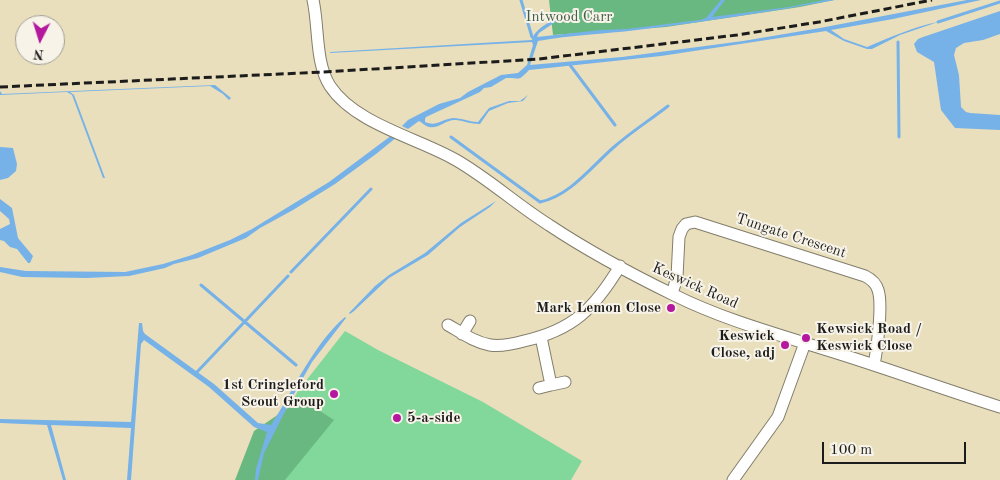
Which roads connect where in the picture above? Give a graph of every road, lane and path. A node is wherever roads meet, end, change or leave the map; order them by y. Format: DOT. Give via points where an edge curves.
graph roads {
  1 [pos="313,0"];
  2 [pos="620,266"];
  3 [pos="672,294"];
  4 [pos="470,321"];
  5 [pos="448,325"];
  6 [pos="462,334"];
  7 [pos="541,337"];
  8 [pos="805,343"];
  9 [pos="874,364"];
  10 [pos="565,382"];
  11 [pos="551,385"];
  12 [pos="539,388"];
  13 [pos="1000,407"];
  14 [pos="733,480"];
  1 -- 2 [label="street, Keswick Road" via="319,50 329,85 347,104 391,130 454,159 547,224"];
  2 -- 3 [label="street, Keswick Road"];
  2 -- 7 [label="street" via="596,303 570,324"];
  3 -- 8 [label="street, Keswick Road" via="728,318"];
  3 -- 9 [label="street, Tungate Crescent" via="677,276 679,237 686,224 695,222 865,276 873,281 879,292"];
  4 -- 6 [label="street"];
  5 -- 6 [label="street"];
  6 -- 7 [label="street" via="492,345"];
  7 -- 11 [label="street"];
  8 -- 9 [label="street, Keswick Road"];
  8 -- 14 [label="street" via="778,417"];
  9 -- 13 [label="street, Keswick Road"];
  10 -- 11 [label="street"];
  11 -- 12 [label="street"];
}
